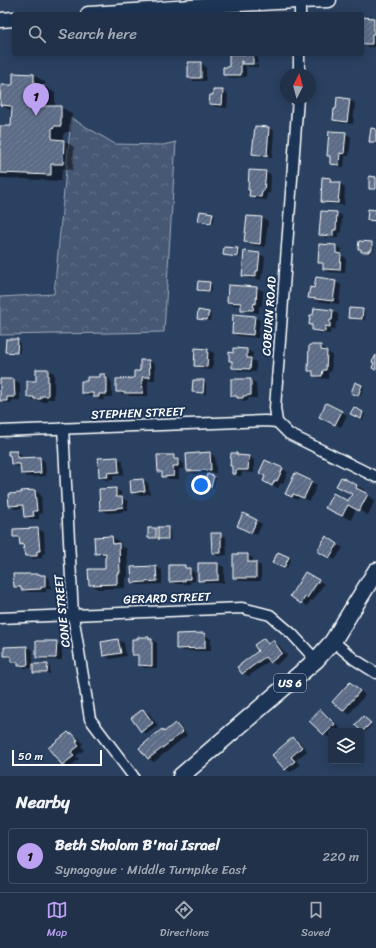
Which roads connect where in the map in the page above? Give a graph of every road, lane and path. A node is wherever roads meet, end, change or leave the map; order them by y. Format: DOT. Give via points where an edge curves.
graph roads {
  1 [pos="300,0"];
  2 [pos="329,0"];
  3 [pos="118,12"];
  4 [pos="300,12"];
  5 [pos="12,19"];
  6 [pos="0,20"];
  7 [pos="299,56"];
  8 [pos="299,68"];
  9 [pos="298,104"];
  10 [pos="277,422"];
  11 [pos="63,428"];
  12 [pos="0,431"];
  13 [pos="376,477"];
  14 [pos="376,571"];
  15 [pos="73,615"];
  16 [pos="0,618"];
  17 [pos="333,641"];
  18 [pos="316,660"];
  19 [pos="376,673"];
  20 [pos="133,776"];
  21 [pos="181,776"];
  1 -- 2 [label="main road"];
  1 -- 3 [label="main road"];
  1 -- 4 [label="street"];
  5 -- 6 [label="main road"];
  7 -- 8 [label="street"];
  9 -- 10 [label="street, COBURN ROAD" via="275,408"];
  10 -- 11 [label="street, STEPHEN STREET"];
  10 -- 13 [label="street" via="289,434"];
  11 -- 12 [label="street, STEPHEN STREET"];
  11 -- 15 [label="street, CONE STREET"];
  14 -- 17 [label="main road, US 6"];
  15 -- 16 [label="street, GERARD STREET"];
  15 -- 18 [label="street, GERARD STREET" via="242,608 270,615"];
  15 -- 20 [label="street, CONE STREET" via="90,719"];
  17 -- 18 [label="main road, US 6"];
  17 -- 19 [label="street"];
  18 -- 21 [label="main road, US 6"];
}
